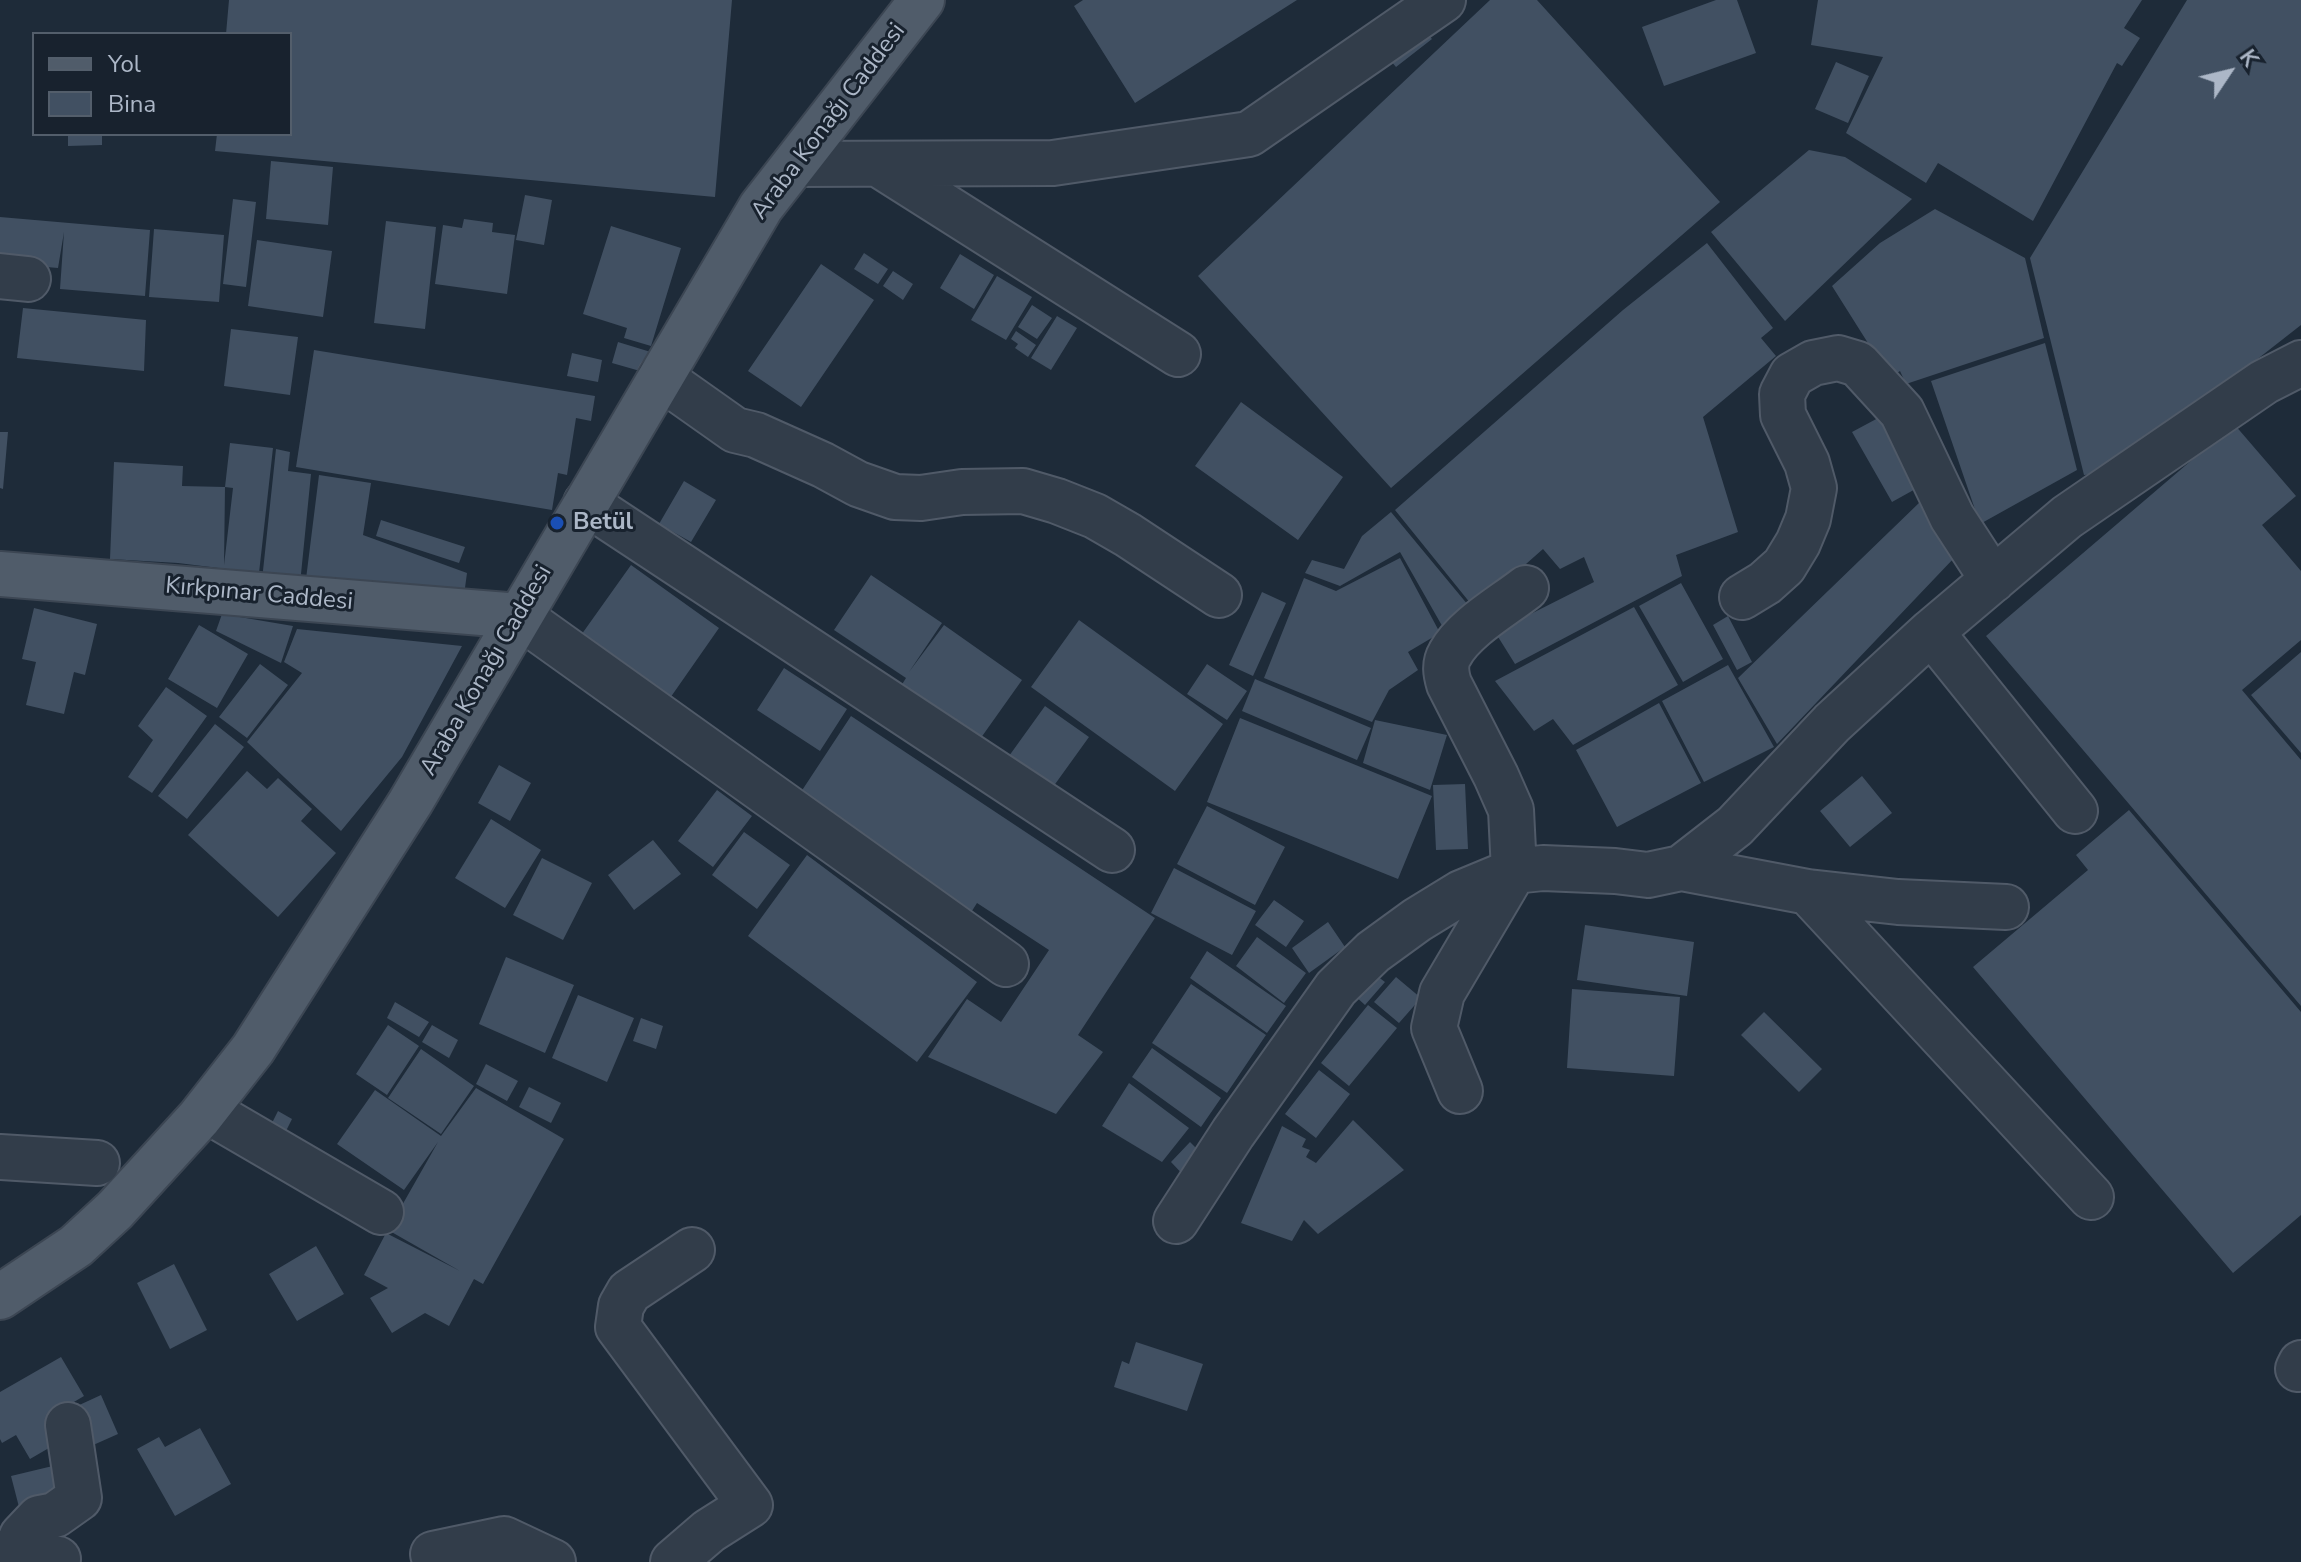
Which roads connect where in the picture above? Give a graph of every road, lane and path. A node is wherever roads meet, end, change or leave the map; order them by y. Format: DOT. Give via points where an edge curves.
graph roads {
  1 [pos="922,0"];
  2 [pos="1443,0"];
  3 [pos="795,164"];
  4 [pos="878,164"];
  5 [pos="1178,354"];
  6 [pos="2301,363"];
  7 [pos="660,377"];
  8 [pos="586,503"];
  9 [pos="0,574"];
  10 [pos="1993,580"];
  11 [pos="1526,588"];
  12 [pos="1219,595"];
  13 [pos="1742,597"];
  14 [pos="519,616"];
  15 [pos="1931,632"];
  16 [pos="2075,811"];
  17 [pos="1112,850"];
  18 [pos="1681,868"];
  19 [pos="1514,871"];
  20 [pos="1808,892"];
  21 [pos="2006,907"];
  22 [pos="1006,964"];
  23 [pos="1460,1091"];
  24 [pos="206,1110"];
  25 [pos="0,1157"];
  26 [pos="97,1163"];
  27 [pos="2091,1197"];
  28 [pos="381,1212"];
  29 [pos="1176,1221"];
  30 [pos="692,1250"];
  31 [pos="0,1297"];
  32 [pos="68,1425"];
  33 [pos="433,1554"];
  34 [pos="21,1557"];
  35 [pos="553,1562"];
  36 [pos="673,1562"];
  1 -- 3 [label="main road, Araba Konağı Caddesi"];
  2 -- 4 [label="street" via="1249,134 1053,163"];
  3 -- 4 [label="street"];
  3 -- 7 [label="main road, Araba Konağı Caddesi" via="761,207"];
  4 -- 5 [label="street"];
  6 -- 10 [label="street" via="2264,382 2080,508"];
  7 -- 8 [label="main road, Araba Konağı Caddesi"];
  7 -- 12 [label="street" via="735,430 895,497 1023,491 1070,506 1128,535"];
  8 -- 14 [label="main road, Araba Konağı Caddesi"];
  8 -- 17 [label="street"];
  9 -- 14 [label="main road, Kırkpınar Caddesi"];
  10 -- 13 [label="street" via="1952,517 1902,412 1858,364 1838,358 1792,375 1782,394 1783,415 1814,488 1808,519 1784,566"];
  10 -- 15 [label="street"];
  11 -- 19 [label="street" via="1469,631 1449,654 1445,669 1511,810"];
  14 -- 22 [label="street"];
  14 -- 24 [label="main road, Araba Konağı Caddesi" via="304,972"];
  15 -- 16 [label="street"];
  15 -- 18 [label="street" via="1832,723 1735,826"];
  18 -- 19 [label="street" via="1648,875"];
  18 -- 20 [label="street"];
  19 -- 23 [label="street" via="1442,993 1434,1028"];
  19 -- 29 [label="street" via="1461,893 1417,920 1336,988"];
  20 -- 21 [label="street"];
  20 -- 27 [label="street"];
  24 -- 28 [label="street"];
  24 -- 31 [label="main road, Araba Konağı Caddesi" via="76,1246"];
  25 -- 26 [label="street"];
  30 -- 36 [label="street" via="629,1292 618,1327 750,1505"];
  32 -- 34 [label="street" via="79,1498 55,1515 39,1518 22,1536"];
  33 -- 35 [label="street" via="504,1539"];
}
